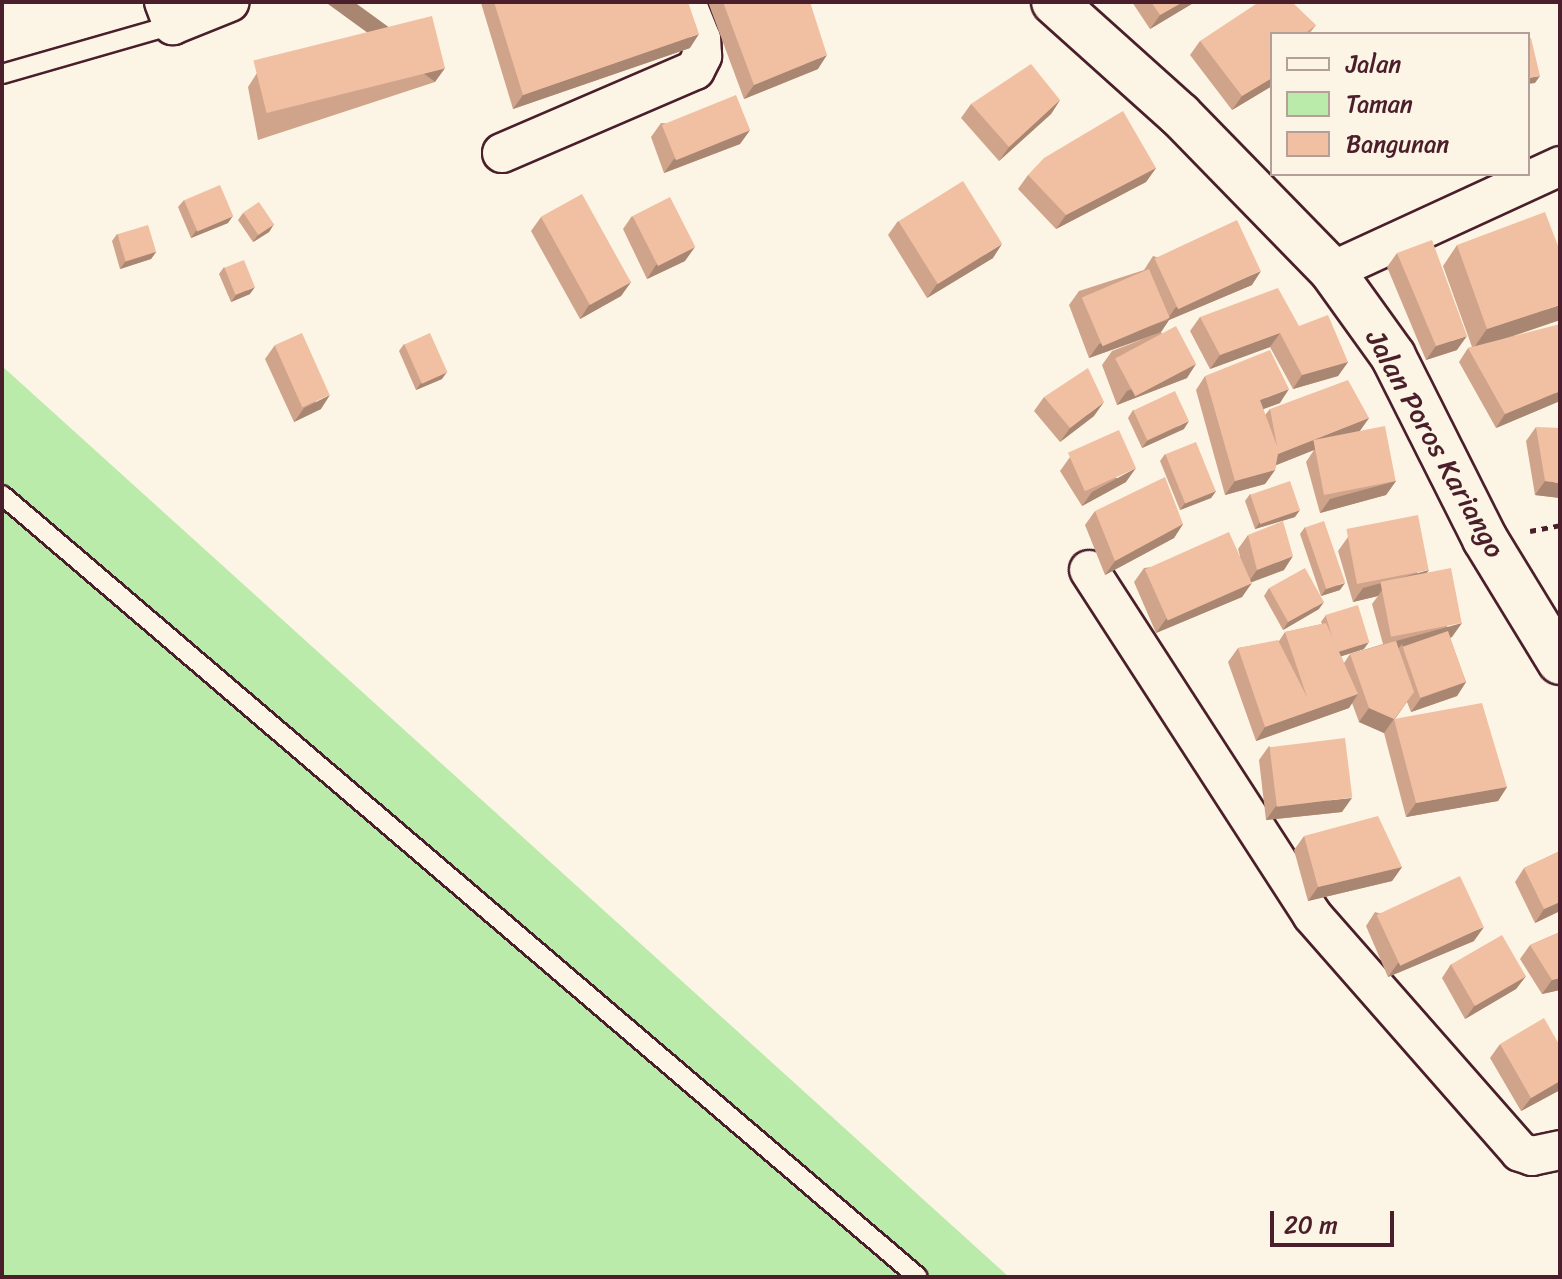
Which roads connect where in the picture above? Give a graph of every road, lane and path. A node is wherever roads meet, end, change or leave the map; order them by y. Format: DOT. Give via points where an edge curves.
graph roads {
  1 [pos="230,2"];
  2 [pos="686,2"];
  3 [pos="1054,2"];
  4 [pos="169,14"];
  5 [pos="2,74"];
  6 [pos="502,153"];
  7 [pos="1560,166"];
  8 [pos="1332,271"];
  9 [pos="2,495"];
  10 [pos="1089,570"];
  11 [pos="1560,662"];
  12 [pos="1560,1150"];
  13 [pos="918,1277"];
  1 -- 4 [label="street"];
  2 -- 6 [label="street" via="701,39 695,70"];
  3 -- 8 [label="main road, Jalan Poros Kariango" via="1180,115"];
  4 -- 5 [label="lane"];
  7 -- 8 [label="street"];
  8 -- 11 [label="main road, Jalan Poros Kariango" via="1393,356 1485,539"];
  9 -- 13 [label="lane"];
  10 -- 12 [label="street" via="1312,915 1520,1152 1532,1156"];
}
